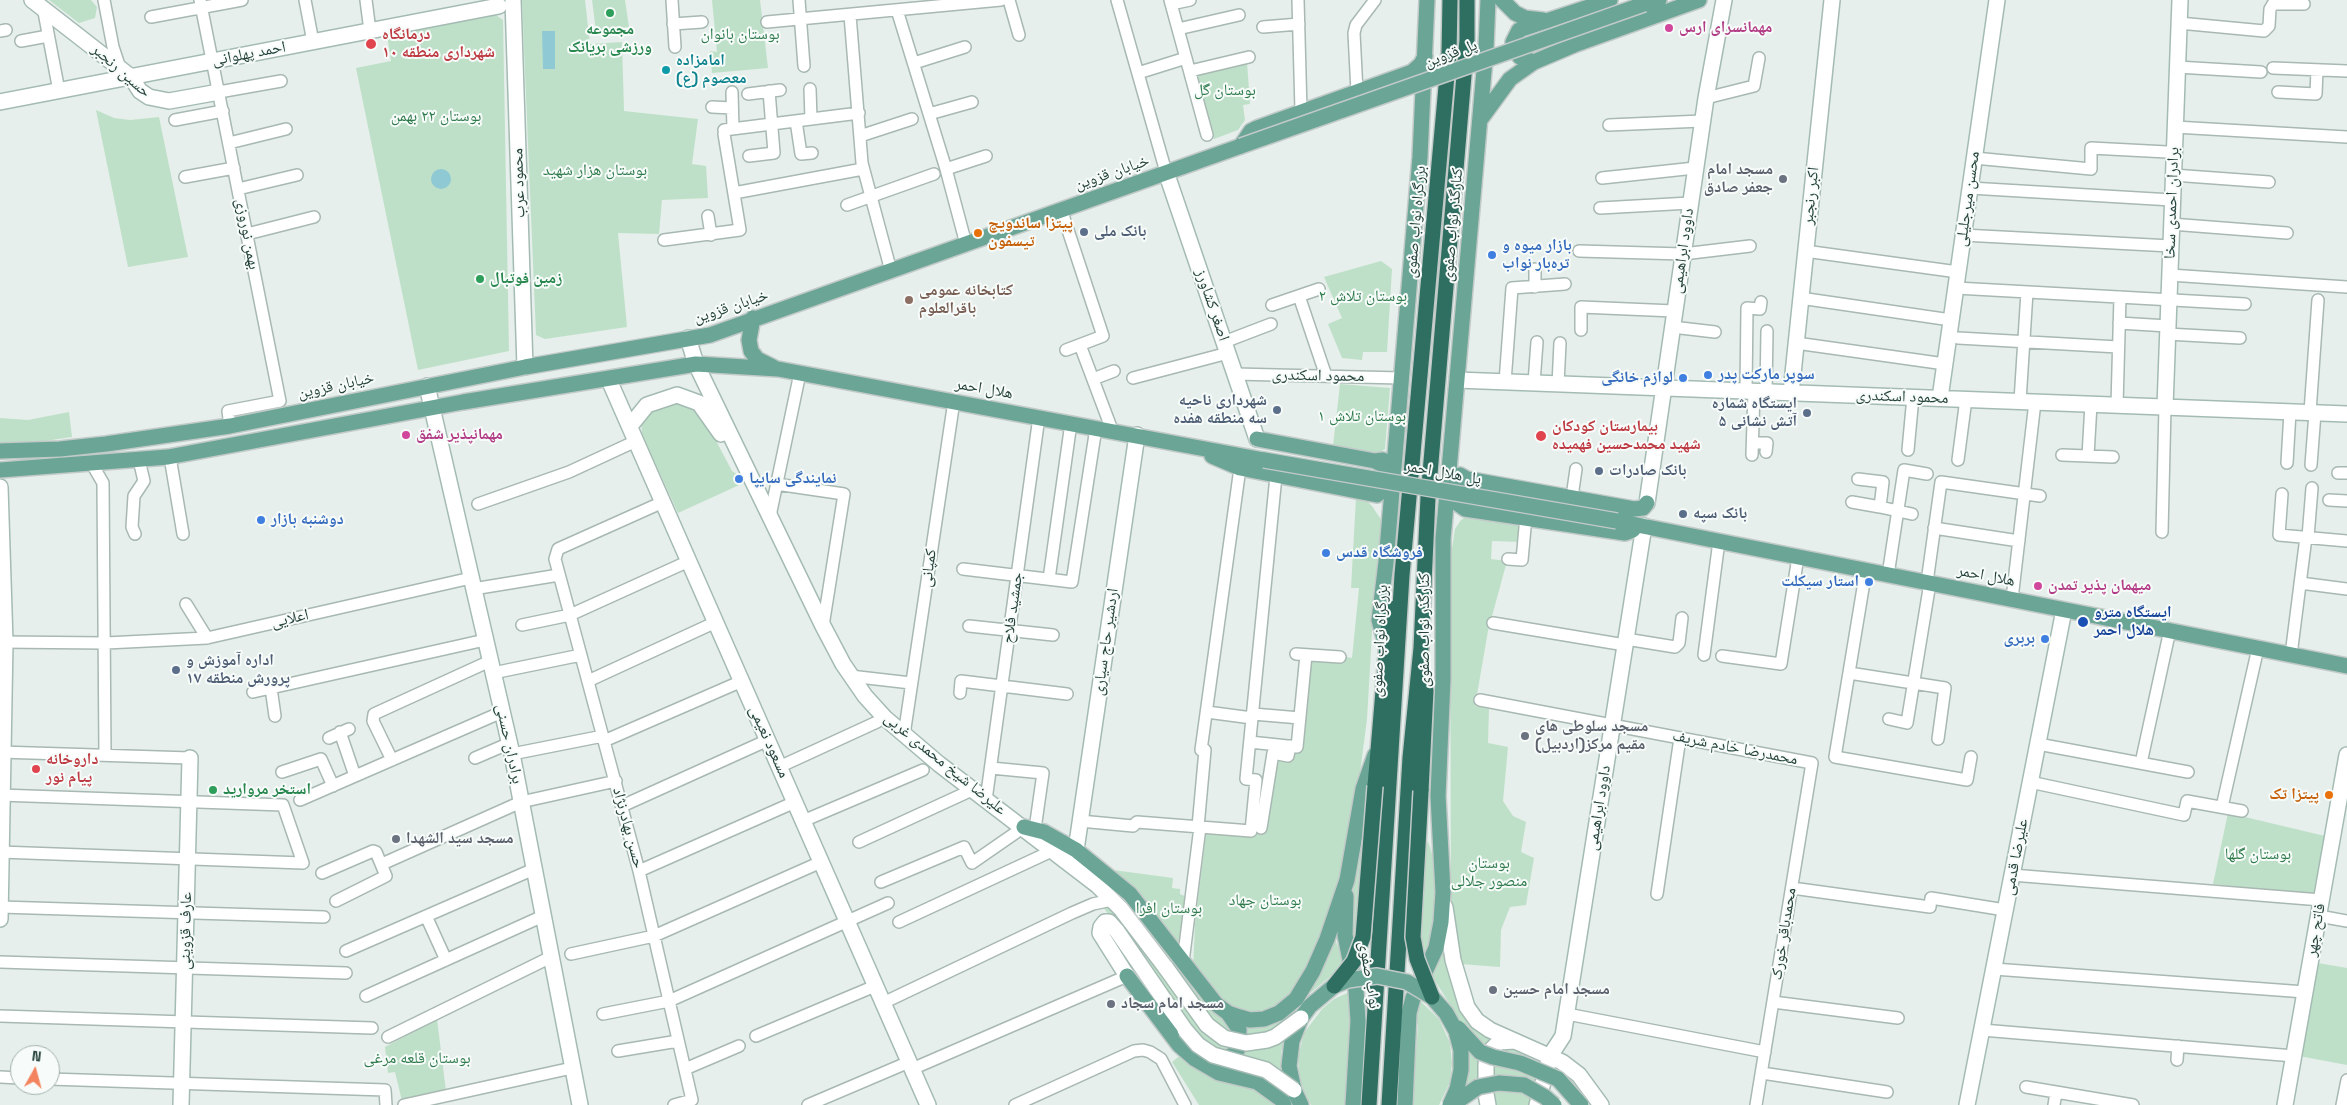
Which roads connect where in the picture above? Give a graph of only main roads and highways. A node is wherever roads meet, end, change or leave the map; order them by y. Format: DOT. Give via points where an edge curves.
graph roads {
  1 [pos="1427,0"];
  2 [pos="1450,0"];
  3 [pos="1467,0"];
  4 [pos="1488,0"];
  5 [pos="1502,0"];
  6 [pos="1607,0"];
  7 [pos="1659,0"];
  8 [pos="1699,0"];
  9 [pos="1552,20"];
  10 [pos="1425,56"];
  11 [pos="1534,62"];
  12 [pos="1414,85"];
  13 [pos="1480,122"];
  14 [pos="1241,146"];
  15 [pos="753,318"];
  16 [pos="778,369"];
  17 [pos="1257,439"];
  18 [pos="1189,446"];
  19 [pos="1450,451"];
  20 [pos="0,452"];
  21 [pos="1394,455"];
  22 [pos="1264,460"];
  23 [pos="1375,461"];
  24 [pos="0,470"];
  25 [pos="1467,479"];
  26 [pos="1367,493"];
  27 [pos="1647,503"];
  28 [pos="1465,509"];
  29 [pos="1390,517"];
  30 [pos="1617,521"];
  31 [pos="1644,526"];
  32 [pos="1443,539"];
  33 [pos="1402,575"];
  34 [pos="1386,646"];
  35 [pos="1421,648"];
  36 [pos="2347,666"];
  37 [pos="1377,750"];
  38 [pos="1029,828"];
  39 [pos="1346,880"];
  40 [pos="1127,976"];
  41 [pos="1334,986"];
  42 [pos="1432,997"];
  43 [pos="1228,1013"];
  44 [pos="1446,1013"];
  45 [pos="1195,1059"];
  46 [pos="1284,1105"];
  47 [pos="1301,1105"];
  48 [pos="1352,1105"];
  49 [pos="1369,1105"];
  50 [pos="1389,1105"];
  51 [pos="1405,1105"];
  52 [pos="1451,1105"];
  53 [pos="1554,1105"];
  54 [pos="1581,1105"];
  1 -- 10 [label="main road"];
  2 -- 33 [label="highway, بزرگراه نواب صفوی" via="1449,53"];
  3 -- 35 [label="highway" via="1466,50 1428,497"];
  4 -- 13 [label="main road, کنارگذر نواب صفوی"];
  5 -- 9 [label="main road" via="1525,18"];
  6 -- 9 [label="main road"];
  7 -- 12 [label="main road, پل قزوین, bridge"];
  8 -- 11 [label="main road" via="1574,44"];
  9 -- 11 [label="main road" via="1524,28 1514,37 1520,58"];
  10 -- 14 [label="main road" via="1412,72 1257,128"];
  10 -- 21 [label="main road" via="1420,157"];
  11 -- 13 [label="main road" via="1510,79"];
  12 -- 14 [label="main road, خیابان قزوین, bridge"];
  13 -- 19 [label="main road, کنارگذر نواب صفوی"];
  14 -- 15 [label="main road, خیابان قزوین"];
  15 -- 16 [label="main road" via="749,340 752,351 757,360"];
  15 -- 20 [label="main road, خیابان قزوین" via="710,335 525,367 230,426 98,445"];
  16 -- 18 [label="main road, هلال احمر"];
  16 -- 24 [label="main road, هلال احمر" via="696,364 609,380 528,390 170,457"];
  17 -- 23 [label="main road"];
  18 -- 22 [label="main road, هلال احمر"];
  18 -- 26 [label="main road" via="1240,468"];
  19 -- 25 [label="main road" via="1453,468"];
  19 -- 32 [label="main road, کنارگذر نواب صفوی"];
  21 -- 23 [label="main road"];
  21 -- 29 [label="main road"];
  22 -- 30 [label="main road, پل هلال احمر, bridge"];
  23 -- 26 [label="main road" via="1388,469 1389,480 1377,495"];
  25 -- 27 [label="main road" via="1634,509 1643,508"];
  25 -- 28 [label="main road" via="1459,482 1453,494 1454,501"];
  26 -- 29 [label="main road"];
  28 -- 31 [label="main road" via="1626,533"];
  28 -- 32 [label="main road" via="1453,517"];
  29 -- 34 [label="main road" via="1379,620"];
  30 -- 31 [label="main road, هلال احمر"];
  31 -- 36 [label="main road, هلال احمر"];
  32 -- 51 [label="main road, کنارگذر نواب صفوی" via="1443,678 1438,796 1443,892 1436,948 1409,1013"];
  33 -- 34 [label="highway" via="1391,602"];
  33 -- 49 [label="highway, بزرگراه نواب صفوی"];
  34 -- 37 [label="highway"];
  35 -- 42 [label="highway, bridge" via="1427,671 1413,937 1417,959"];
  35 -- 50 [label="highway" via="1410,758"];
  37 -- 39 [label="main road" via="1363,790"];
  37 -- 41 [label="highway, bridge" via="1363,937 1356,956"];
  38 -- 43 [label="main road" via="1076,850 1130,894 1205,992"];
  39 -- 43 [label="main road" via="1327,938 1296,999 1279,1013 1264,1019 1250,1020"];
  39 -- 48 [label="main road, نواب صفوی" via="1345,935 1356,990 1358,1020"];
  40 -- 45 [label="main road" via="1179,1045"];
  41 -- 42 [label="main road, bridge" via="1348,980 1377,976 1407,982"];
  41 -- 47 [label="main road, bridge" via="1321,995 1301,1018 1292,1041 1289,1066"];
  42 -- 44 [label="main road, bridge"];
  43 -- 45 [label="main road" via="1239,1029 1239,1047 1235,1053 1221,1061"];
  44 -- 52 [label="main road, bridge" via="1456,1030 1461,1050 1461,1070"];
  44 -- 54 [label="main road, bridge" via="1480,1052 1545,1072 1558,1079"];
  45 -- 46 [label="main road" via="1218,1073 1257,1082 1282,1100"];
  52 -- 53 [label="main road, bridge" via="1478,1087 1499,1083 1524,1085"];
}
